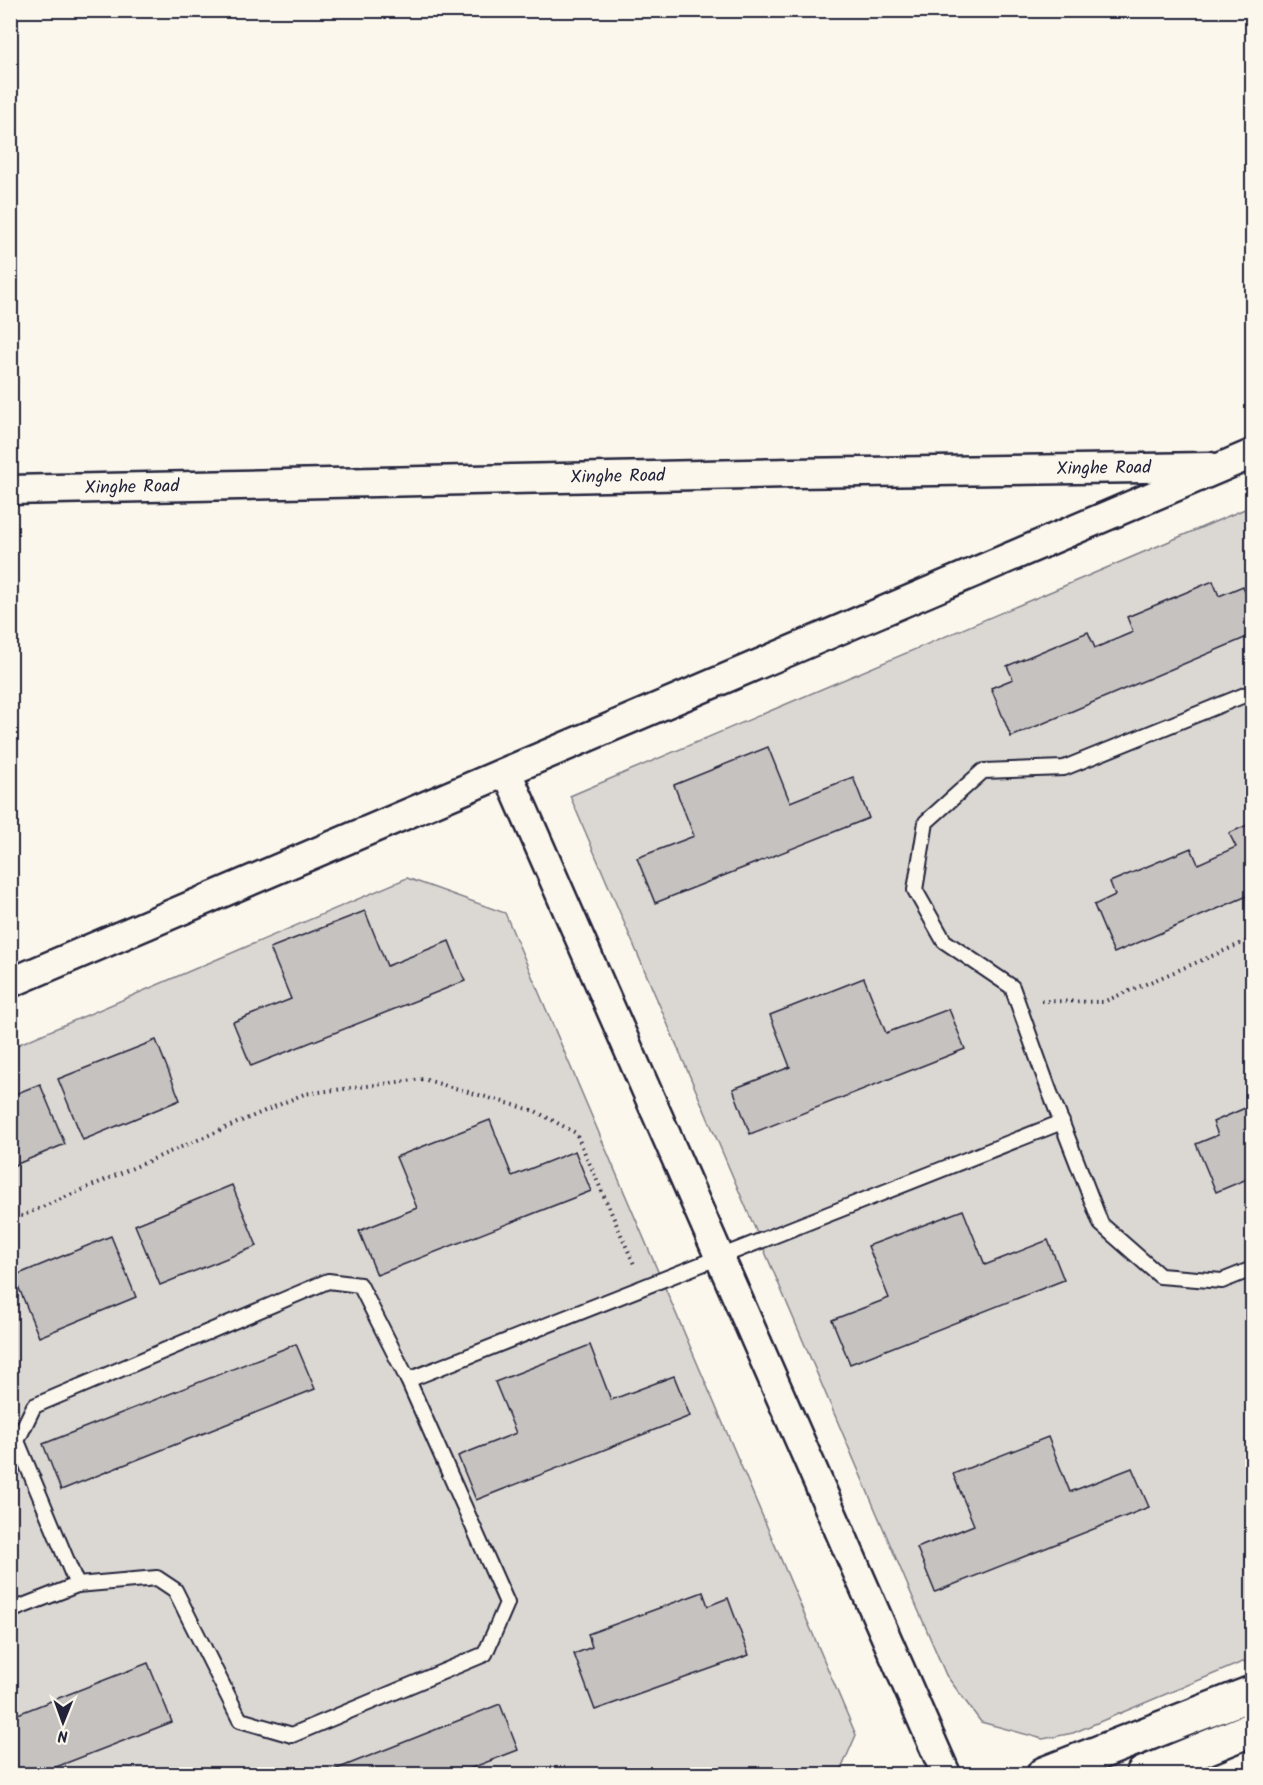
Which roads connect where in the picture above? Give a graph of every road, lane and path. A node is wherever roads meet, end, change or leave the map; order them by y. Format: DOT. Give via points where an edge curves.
graph roads {
  1 [pos="1252,454"];
  2 [pos="1224,467"];
  3 [pos="10,490"];
  4 [pos="1252,692"];
  5 [pos="507,772"];
  6 [pos="1252,939"];
  7 [pos="10,983"];
  8 [pos="1006,983"];
  9 [pos="1062,1122"];
  10 [pos="10,1221"];
  11 [pos="719,1257"];
  12 [pos="1252,1269"];
  13 [pos="644,1287"];
  14 [pos="408,1380"];
  15 [pos="77,1585"];
  16 [pos="10,1611"];
  17 [pos="1252,1693"];
  18 [pos="1252,1729"];
  19 [pos="946,1774"];
  20 [pos="1044,1774"];
  21 [pos="1143,1774"];
  1 -- 2 [label="street"];
  2 -- 3 [label="street, Xinghe Road"];
  2 -- 5 [label="street"];
  4 -- 8 [label="lane" via="1064,768 984,771 926,822 915,890 944,941"];
  5 -- 7 [label="street"];
  5 -- 11 [label="street"];
  6 -- 8 [label="path" via="1102,1002 1037,1001"];
  8 -- 9 [label="lane" via="1012,987"];
  9 -- 11 [label="lane"];
  9 -- 12 [label="lane" via="1101,1224 1160,1276 1222,1281"];
  10 -- 13 [label="path" via="304,1094 423,1079 535,1111 576,1133"];
  11 -- 13 [label="lane"];
  11 -- 19 [label="street"];
  13 -- 14 [label="lane"];
  14 -- 15 [label="lane" via="360,1285 328,1281 34,1406 17,1441"];
  14 -- 15 [label="lane" via="507,1604 485,1654 292,1735 240,1720 175,1590 157,1578"];
  15 -- 16 [label="lane"];
  17 -- 20 [label="street"];
  18 -- 21 [label="street"];
}
